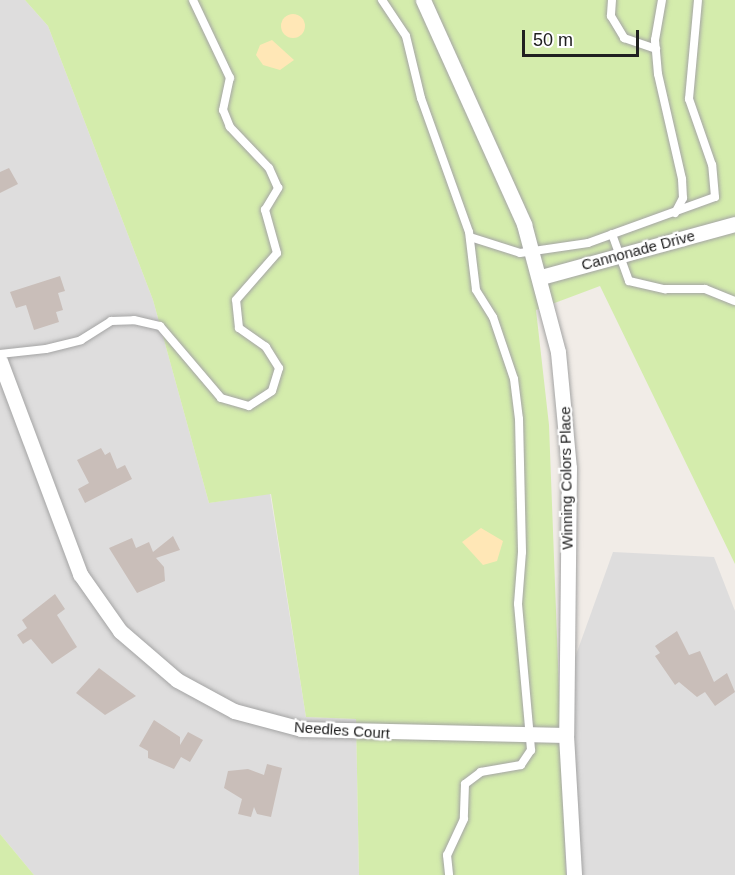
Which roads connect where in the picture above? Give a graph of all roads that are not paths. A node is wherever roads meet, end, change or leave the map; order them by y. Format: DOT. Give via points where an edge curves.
graph roads {
  1 [pos="193,0"];
  2 [pos="382,0"];
  3 [pos="423,0"];
  4 [pos="612,0"];
  5 [pos="662,0"];
  6 [pos="698,0"];
  7 [pos="656,49"];
  8 [pos="674,214"];
  9 [pos="735,224"];
  10 [pos="612,234"];
  11 [pos="470,237"];
  12 [pos="532,249"];
  13 [pos="620,255"];
  14 [pos="541,277"];
  15 [pos="735,301"];
  16 [pos="0,354"];
  17 [pos="0,361"];
  18 [pos="531,734"];
  19 [pos="566,735"];
  20 [pos="450,875"];
  21 [pos="574,875"];
  1 -- 16 [label="lane" via="230,78 223,110 230,127 269,168 278,188 265,210 278,253 236,300 239,328 266,347 279,368 272,391 249,406 221,398 160,326 134,320 111,321 81,340 46,349"];
  2 -- 11 [label="lane" via="406,36 421,98"];
  3 -- 12 [label="street, Winning Colors Place" via="505,175"];
  4 -- 7 [label="lane" via="611,16 624,38"];
  5 -- 7 [label="lane"];
  6 -- 8 [label="lane" via="689,99 712,165 714,197"];
  7 -- 8 [label="lane" via="682,179 683,198"];
  8 -- 10 [label="lane"];
  9 -- 13 [label="street, Cannonade Drive"];
  10 -- 12 [label="lane" via="588,243"];
  10 -- 13 [label="lane"];
  11 -- 12 [label="lane" via="512,251"];
  11 -- 18 [label="lane" via="476,290 493,317 514,379 522,509 521,670"];
  12 -- 14 [label="street, Winning Colors Place"];
  13 -- 14 [label="street, Cannonade Drive"];
  13 -- 15 [label="lane" via="629,281 665,290 705,289"];
  14 -- 19 [label="street, Winning Colors Place" via="558,352 569,468"];
  17 -- 18 [label="street, Needles Court" via="80,574 120,631 177,680 234,711 301,729"];
  18 -- 19 [label="street, Needles Court"];
  18 -- 20 [label="lane" via="531,750 521,765 482,772 465,784 464,819 447,855"];
  19 -- 21 [label="street, Winning Colors Place"];
}
